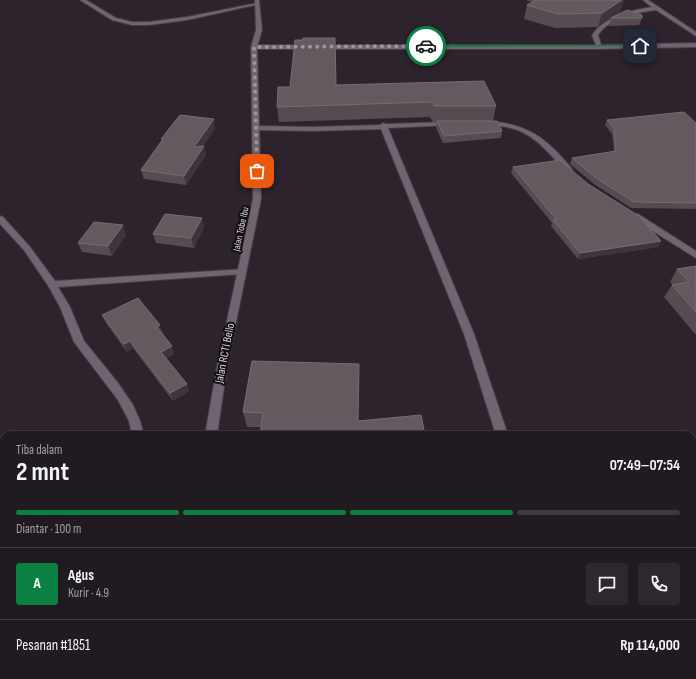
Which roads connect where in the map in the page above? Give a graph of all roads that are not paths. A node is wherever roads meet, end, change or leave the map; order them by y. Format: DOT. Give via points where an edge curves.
graph roads {
  1 [pos="82,0"];
  2 [pos="645,0"];
  3 [pos="257,2"];
  4 [pos="657,8"];
  5 [pos="696,34"];
  6 [pos="696,45"];
  7 [pos="254,47"];
  8 [pos="599,47"];
  9 [pos="477,123"];
  10 [pos="453,124"];
  11 [pos="383,125"];
  12 [pos="256,128"];
  13 [pos="576,176"];
  14 [pos="628,212"];
  15 [pos="0,219"];
  16 [pos="696,255"];
  17 [pos="242,271"];
  18 [pos="51,284"];
  19 [pos="137,431"];
  20 [pos="212,431"];
  21 [pos="501,431"];
  1 -- 3 [label="street" via="114,19 139,24 180,19"];
  2 -- 4 [label="street"];
  3 -- 7 [label="street, Jalan Tobe Ibu" via="259,30"];
  4 -- 5 [label="street"];
  4 -- 8 [label="street" via="620,16 604,24 595,35"];
  6 -- 8 [label="street"];
  7 -- 8 [label="street"];
  7 -- 12 [label="street, Jalan Tobe Ibu"];
  9 -- 13 [label="street" via="510,124 530,132"];
  10 -- 11 [label="street"];
  11 -- 12 [label="street"];
  11 -- 21 [label="street" via="468,334"];
  12 -- 17 [label="street, Jalan Tobe Ibu" via="257,199"];
  14 -- 16 [label="street"];
  15 -- 18 [label="street" via="16,234"];
  17 -- 18 [label="street"];
  17 -- 20 [label="street, Jalan RCTI Bello"];
  18 -- 19 [label="street" via="79,342 127,403"];
}
